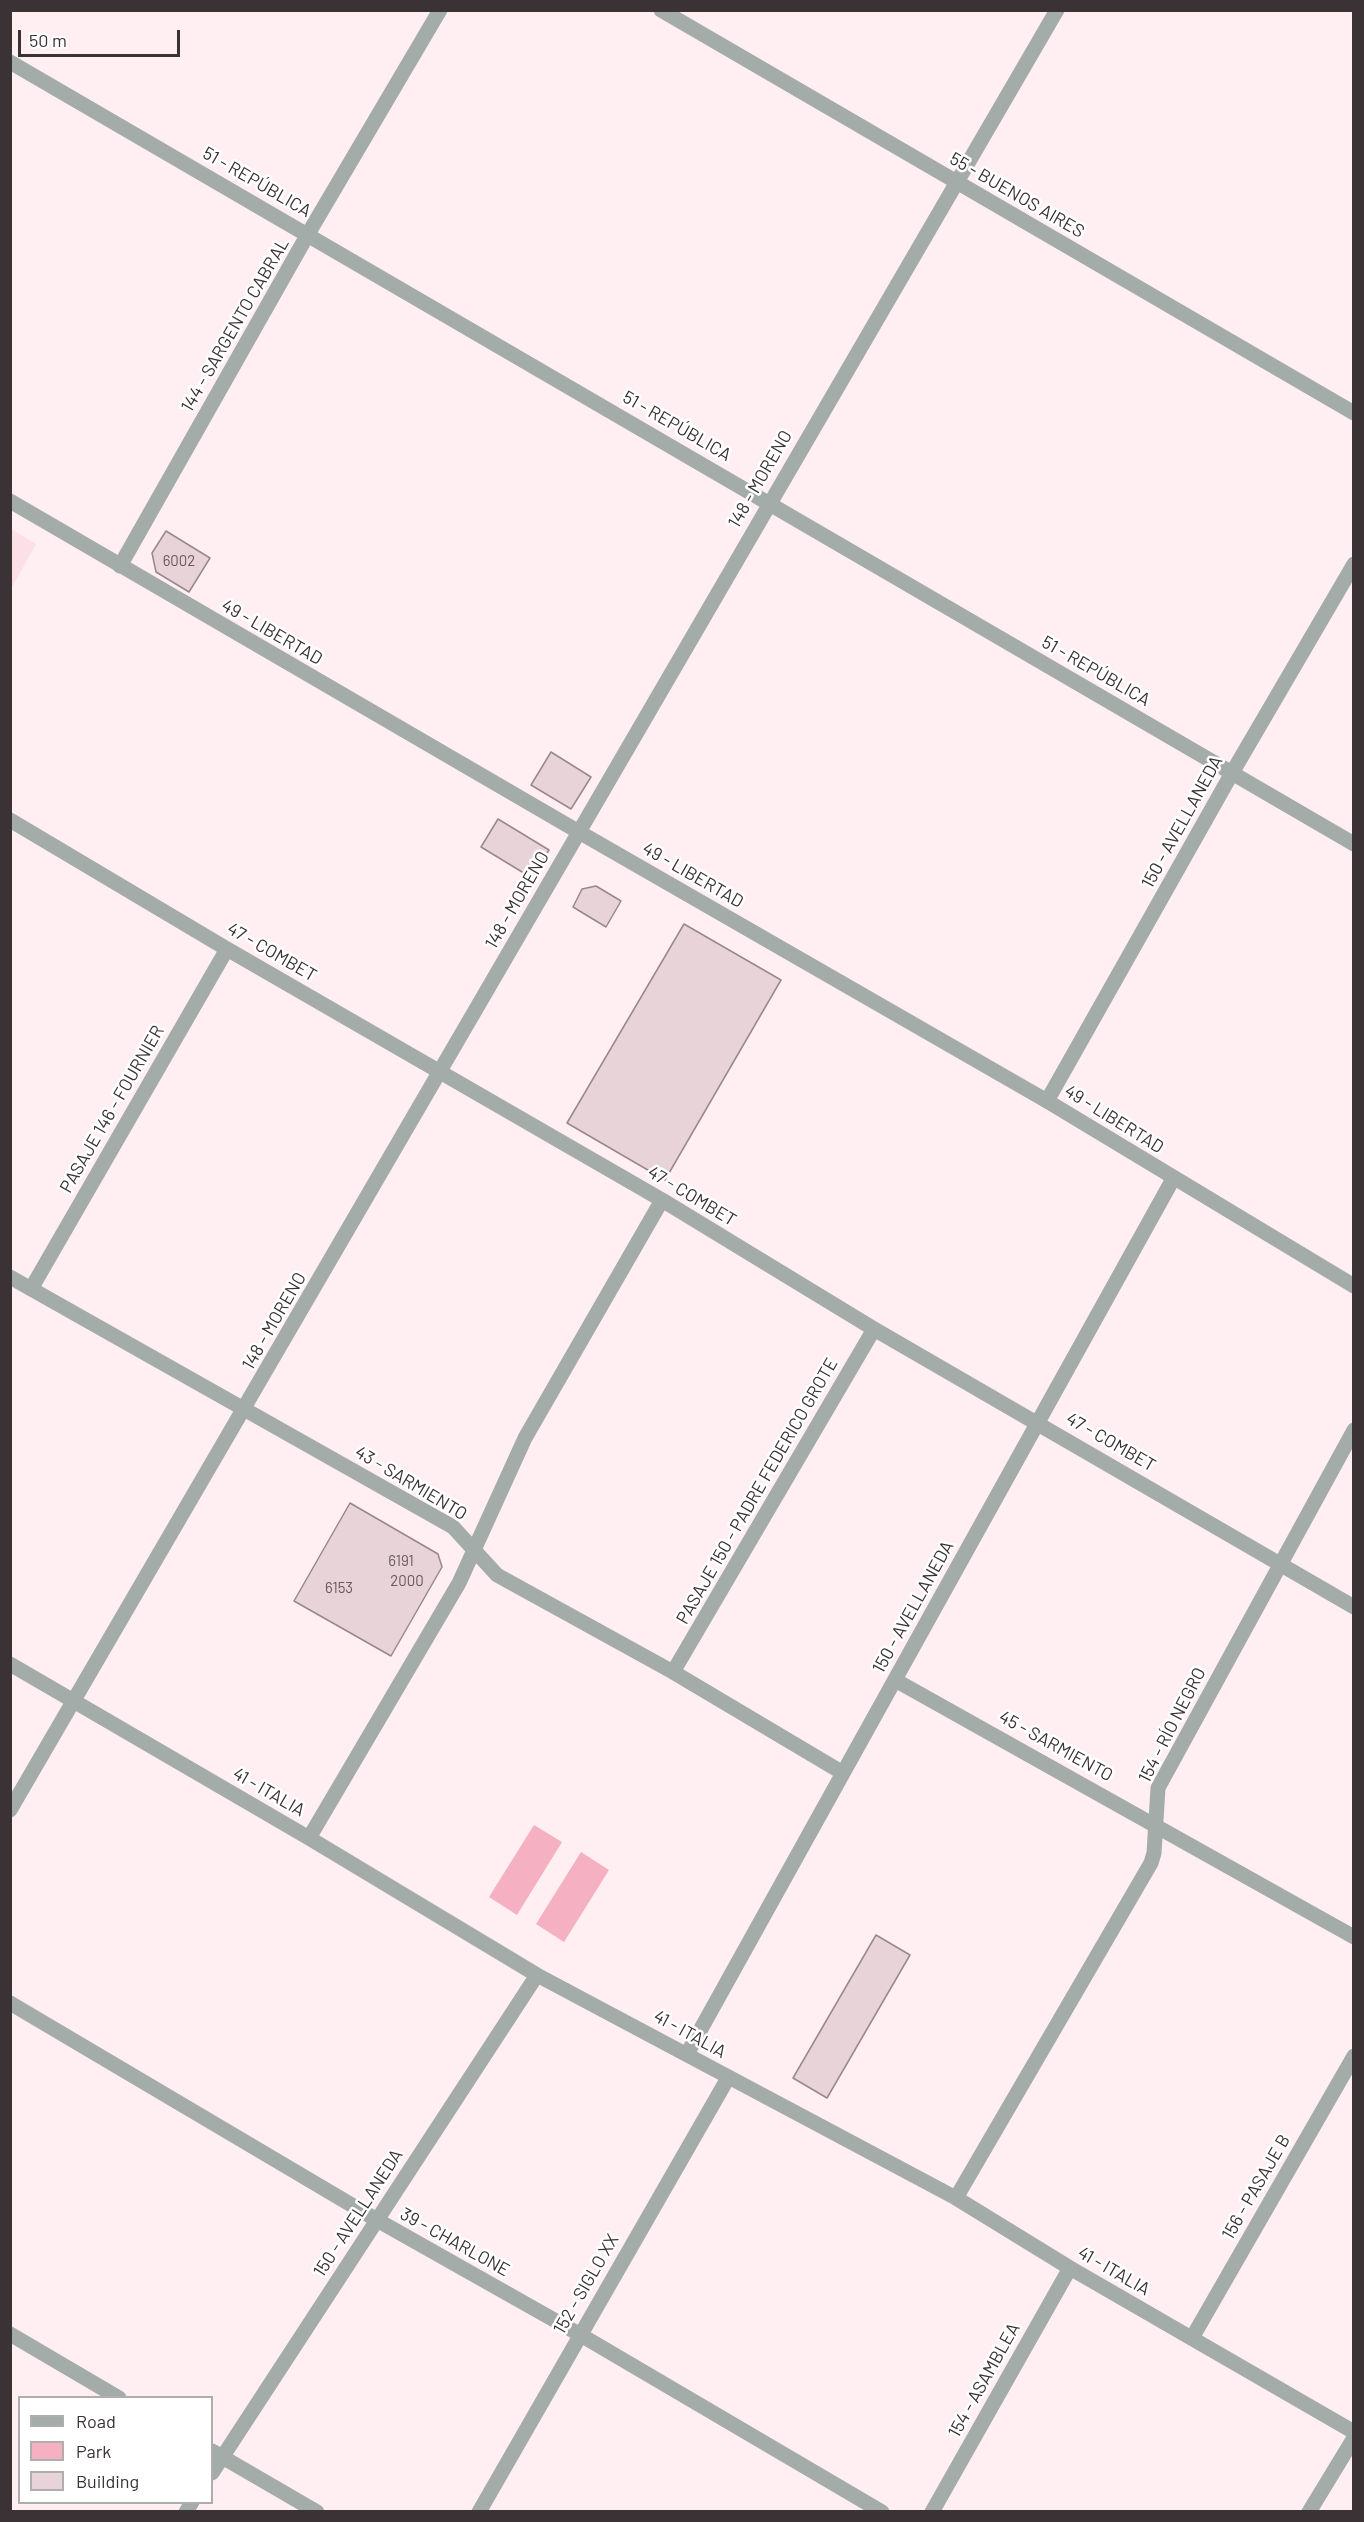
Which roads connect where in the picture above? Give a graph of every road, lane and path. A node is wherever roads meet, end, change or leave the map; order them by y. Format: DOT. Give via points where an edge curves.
graph roads {
  1 [pos="440,10"];
  2 [pos="661,10"];
  3 [pos="1057,10"];
  4 [pos="10,62"];
  5 [pos="956,183"];
  6 [pos="308,234"];
  7 [pos="1353,412"];
  8 [pos="10,501"];
  9 [pos="769,502"];
  10 [pos="1353,564"];
  11 [pos="120,566"];
  12 [pos="1232,773"];
  13 [pos="10,820"];
  14 [pos="579,832"];
  15 [pos="1353,844"];
  16 [pos="227,949"];
  17 [pos="440,1070"];
  18 [pos="1047,1101"];
  19 [pos="1173,1179"];
  20 [pos="662,1200"];
  21 [pos="10,1277"];
  22 [pos="1353,1286"];
  23 [pos="31,1289"];
  24 [pos="874,1329"];
  25 [pos="245,1410"];
  26 [pos="1037,1421"];
  27 [pos="1353,1430"];
  28 [pos="474,1551"];
  29 [pos="1280,1563"];
  30 [pos="1353,1607"];
  31 [pos="10,1664"];
  32 [pos="673,1672"];
  33 [pos="895,1680"];
  34 [pos="73,1701"];
  35 [pos="843,1773"];
  36 [pos="10,1810"];
  37 [pos="1156,1824"];
  38 [pos="309,1838"];
  39 [pos="1353,1937"];
  40 [pos="537,1974"];
  41 [pos="10,2003"];
  42 [pos="687,2054"];
  43 [pos="1353,2056"];
  44 [pos="728,2078"];
  45 [pos="956,2198"];
  46 [pos="377,2220"];
  47 [pos="1070,2268"];
  48 [pos="10,2334"];
  49 [pos="579,2334"];
  50 [pos="1192,2338"];
  51 [pos="117,2396"];
  52 [pos="1353,2432"];
  53 [pos="1353,2438"];
  54 [pos="217,2454"];
  55 [pos="213,2469"];
  56 [pos="317,2511"];
  57 [pos="479,2511"];
  58 [pos="882,2511"];
  59 [pos="932,2511"];
  60 [pos="1309,2511"];
  1 -- 6 [label="street, 144 - SARGENTO CABRAL"];
  2 -- 5 [label="street, 55 - BUENOS AIRES"];
  3 -- 5 [label="street, 148 - MORENO"];
  4 -- 6 [label="street, 51 - REPÚBLICA"];
  5 -- 7 [label="street, 55 - BUENOS AIRES"];
  5 -- 9 [label="street, 148 - MORENO"];
  6 -- 9 [label="street, 51 - REPÚBLICA"];
  6 -- 11 [label="street, 144 - SARGENTO CABRAL"];
  8 -- 11 [label="street, 49 - LIBERTAD"];
  9 -- 12 [label="street, 51 - REPÚBLICA"];
  9 -- 14 [label="street, 148 - MORENO"];
  10 -- 12 [label="street, 150 - AVELLANEDA"];
  11 -- 14 [label="street, 49 - LIBERTAD"];
  12 -- 15 [label="street, 51 - REPÚBLICA"];
  12 -- 18 [label="street, 150 - AVELLANEDA"];
  13 -- 16 [label="street, 47 - COMBET"];
  14 -- 17 [label="street, 148 - MORENO"];
  14 -- 18 [label="street, 49 - LIBERTAD"];
  16 -- 17 [label="street, 47 - COMBET"];
  16 -- 23 [label="street, PASAJE 146 - FOURNIER"];
  17 -- 20 [label="street, 47 - COMBET"];
  17 -- 25 [label="street, 148 - MORENO"];
  18 -- 19 [label="street, 49 - LIBERTAD"];
  19 -- 22 [label="street, 49 - LIBERTAD"];
  19 -- 26 [label="street, 150 - AVELLANEDA"];
  20 -- 24 [label="street, 47 - COMBET"];
  20 -- 28 [label="street" via="525,1438"];
  21 -- 23 [label="street, 43 - SARMIENTO"];
  23 -- 25 [label="street, 43 - SARMIENTO"];
  24 -- 26 [label="street, 47 - COMBET"];
  24 -- 32 [label="street, PASAJE 150 - PADRE FEDERICO GROTE"];
  25 -- 28 [label="street, 43 - SARMIENTO" via="453,1527"];
  25 -- 34 [label="street, 148 - MORENO"];
  26 -- 29 [label="street, 47 - COMBET"];
  26 -- 33 [label="street, 150 - AVELLANEDA"];
  27 -- 29 [label="street, 154 - RÍO NEGRO"];
  28 -- 32 [label="street, 43 - SARMIENTO" via="497,1575"];
  28 -- 38 [label="street"];
  29 -- 30 [label="street, 47 - COMBET"];
  29 -- 37 [label="street, 154 - RÍO NEGRO" via="1158,1788"];
  31 -- 34 [label="street, 41 - ITALIA"];
  32 -- 35 [label="street, 43 - SARMIENTO"];
  33 -- 35 [label="street, 150 - AVELLANEDA"];
  33 -- 37 [label="street, 45 - SARMIENTO"];
  34 -- 36 [label="street, 148 - MORENO"];
  34 -- 38 [label="street, 41 - ITALIA"];
  35 -- 42 [label="street, 150 - AVELLANEDA"];
  37 -- 39 [label="street, 45 - SARMIENTO"];
  37 -- 45 [label="street, 154 - RÍO NEGRO" via="1151,1863"];
  38 -- 40 [label="street, 41 - ITALIA"];
  40 -- 42 [label="street, 41 - ITALIA"];
  40 -- 46 [label="street, 150 - AVELLANEDA"];
  41 -- 46 [label="street, 39 - CHARLONE"];
  42 -- 44 [label="street, 41 - ITALIA"];
  43 -- 50 [label="street, 156 - PASAJE B"];
  44 -- 45 [label="street, 41 - ITALIA"];
  44 -- 49 [label="street, 152 - SIGLO XX"];
  45 -- 47 [label="street, 41 - ITALIA"];
  46 -- 49 [label="street, 39 - CHARLONE"];
  46 -- 54 [label="street, 150 - AVELLANEDA"];
  47 -- 50 [label="street, 41 - ITALIA"];
  47 -- 59 [label="street, 154 - ASAMBLEA"];
  48 -- 51 [label="street"];
  49 -- 57 [label="street, 152 - SIGLO XX"];
  49 -- 58 [label="street, 39 - CHARLONE"];
  50 -- 52 [label="street, 41 - ITALIA"];
  53 -- 60 [label="street"];
  54 -- 55 [label="street, 150 - AVELLANEDA"];
  54 -- 56 [label="street"];
}
